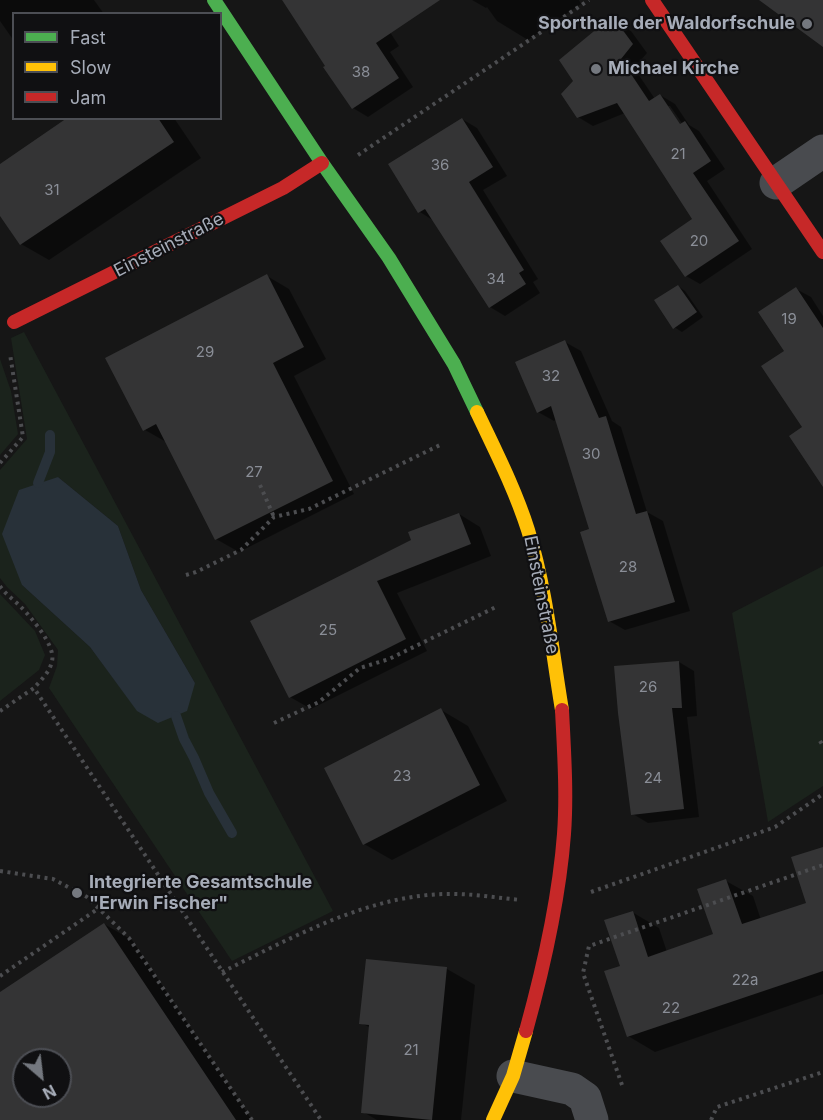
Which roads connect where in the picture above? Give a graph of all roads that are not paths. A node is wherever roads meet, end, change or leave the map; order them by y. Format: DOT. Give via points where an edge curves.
graph roads {
  1 [pos="214,0"];
  2 [pos="652,0"];
  3 [pos="823,151"];
  4 [pos="326,168"];
  5 [pos="776,183"];
  6 [pos="823,252"];
  7 [pos="14,322"];
  8 [pos="513,1076"];
  9 [pos="494,1120"];
  10 [pos="592,1120"];
  1 -- 4 [label="street, Einsteinstraße"];
  2 -- 5 [label="street"];
  3 -- 5 [label="street"];
  4 -- 7 [label="street, Einsteinstraße"];
  4 -- 8 [label="street, Einsteinstraße" via="389,258 454,364 504,468 528,529 541,579 562,711 564,832 557,898"];
  5 -- 6 [label="street"];
  8 -- 9 [label="street, Einsteinstraße"];
  8 -- 10 [label="street" via="572,1089 585,1098"];
}
